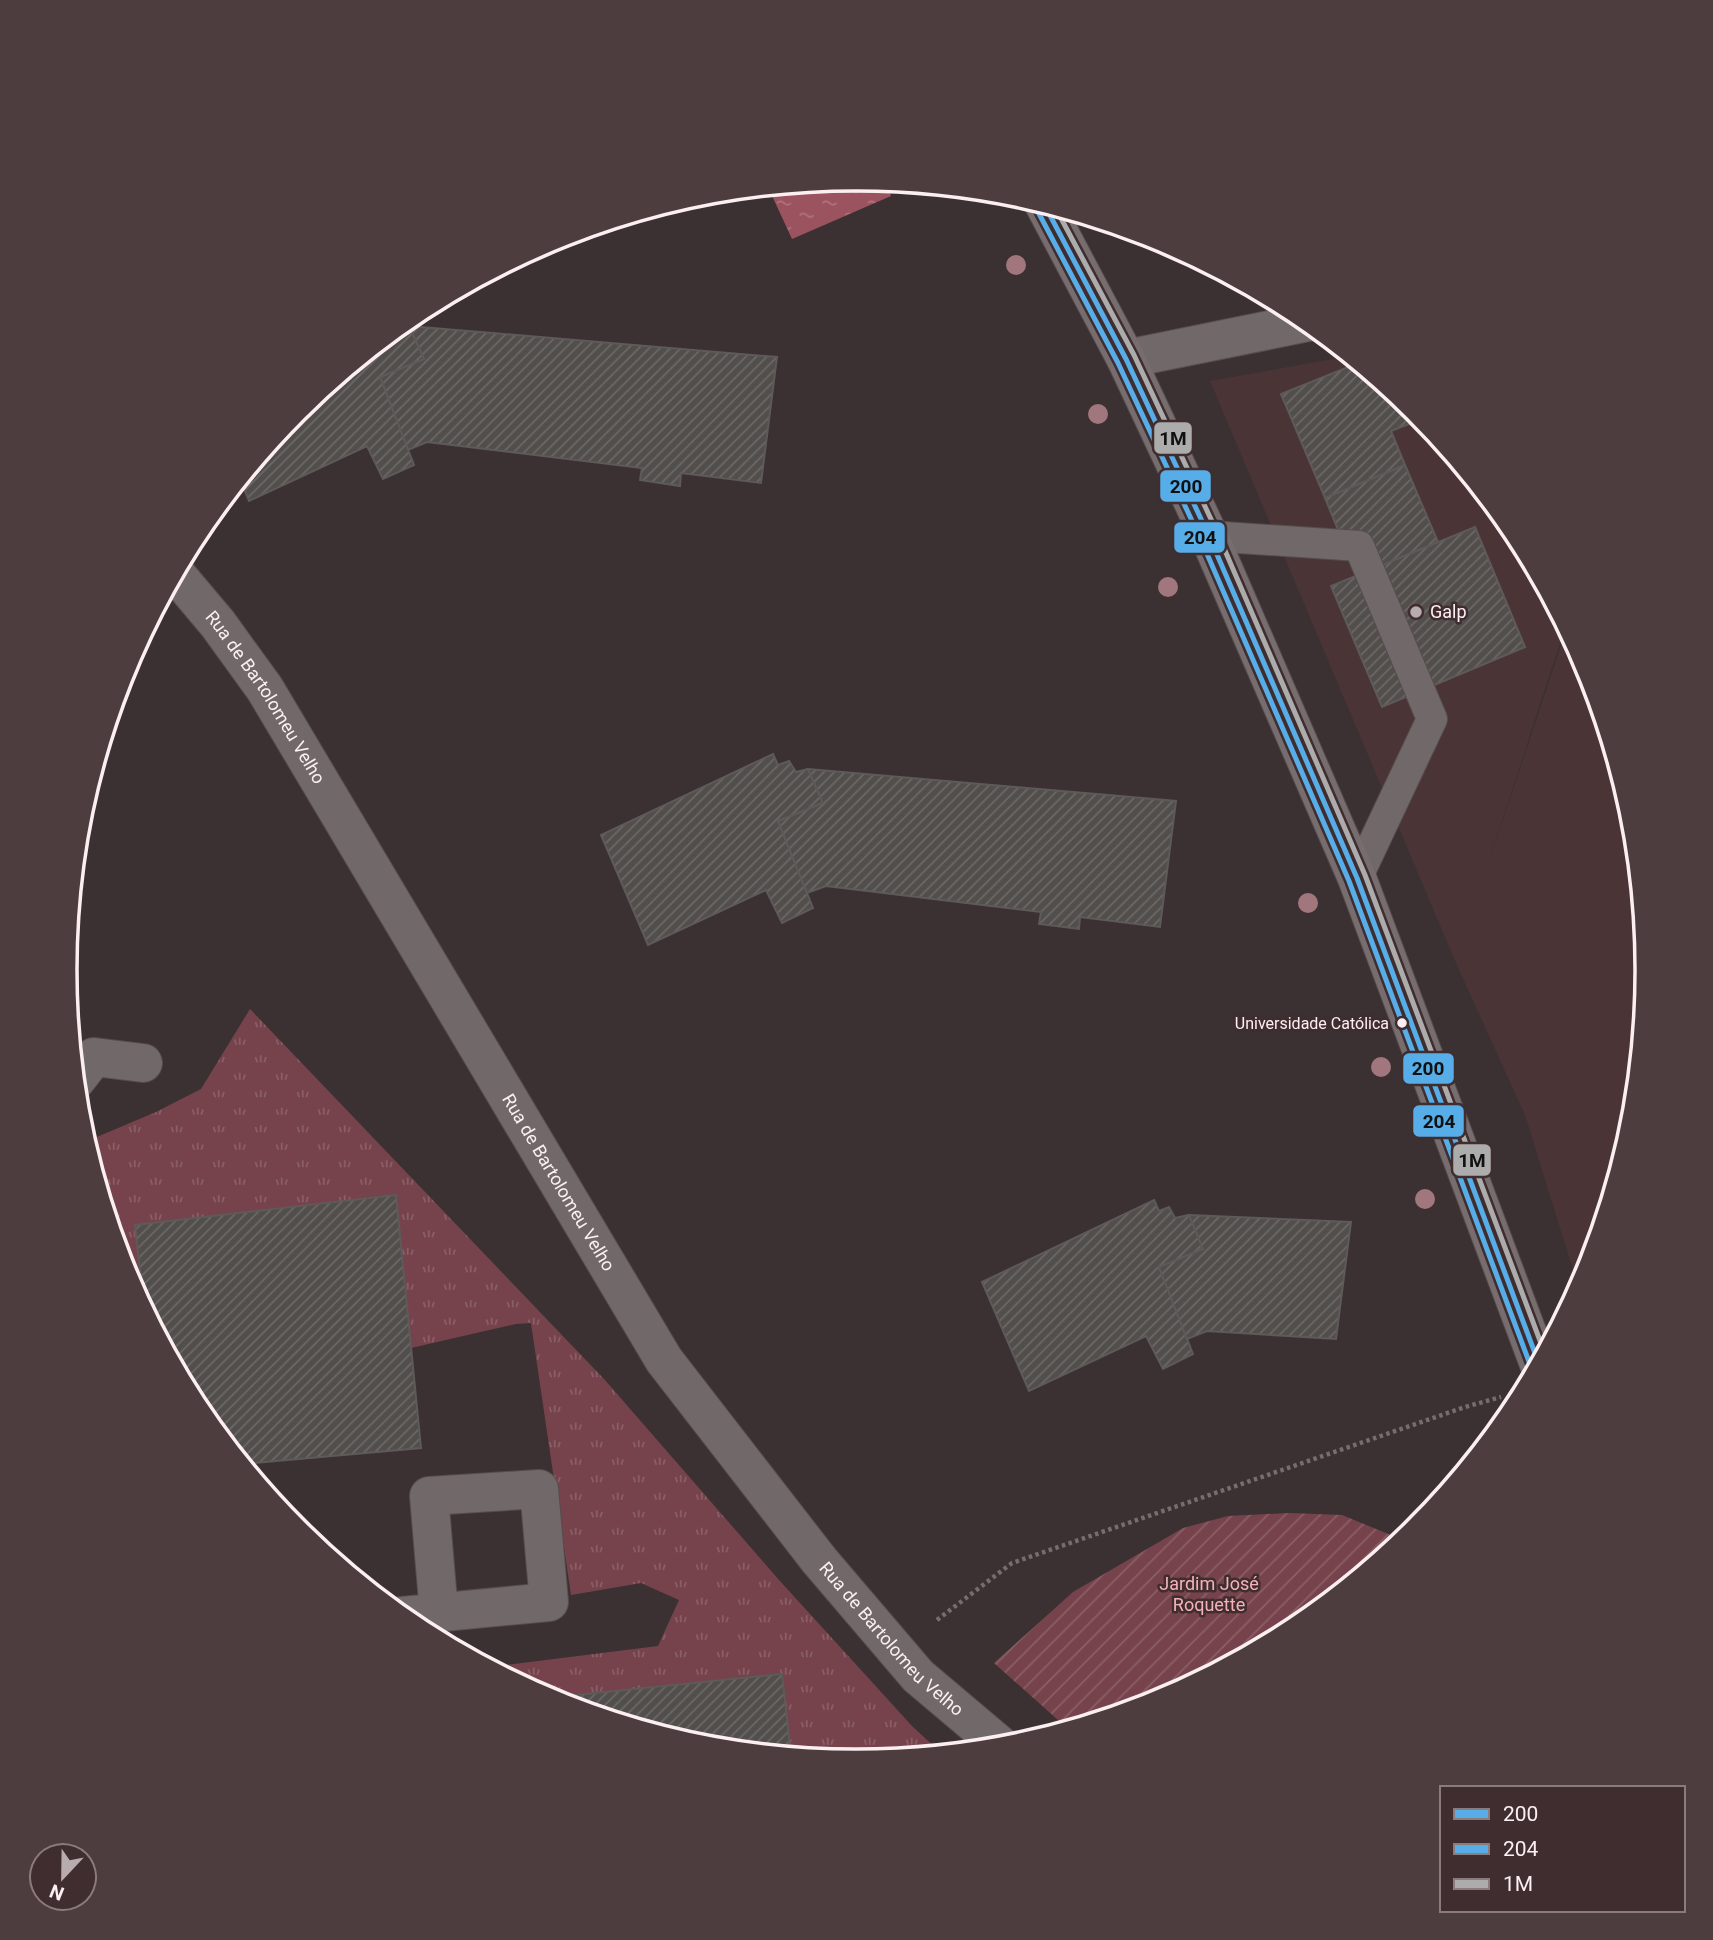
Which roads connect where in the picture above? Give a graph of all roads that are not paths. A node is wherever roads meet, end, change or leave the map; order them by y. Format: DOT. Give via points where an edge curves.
graph roads {
  1 [pos="1050,215"];
  2 [pos="1294,325"];
  3 [pos="1126,359"];
  4 [pos="1209,536"];
  5 [pos="181,580"];
  6 [pos="1357,877"];
  7 [pos="143,1063"];
  8 [pos="84,1070"];
  9 [pos="1535,1354"];
  10 [pos="439,1613"];
  11 [pos="418,1615"];
  12 [pos="990,1738"];
  1 -- 3 [label="main road"];
  2 -- 3 [label="street"];
  3 -- 4 [label="main road"];
  4 -- 6 [label="main road"];
  4 -- 6 [label="lane" via="1359,546 1432,719"];
  5 -- 12 [label="street, Rua de Bartolomeu Velho" via="265,689 664,1360 819,1560 918,1676"];
  6 -- 9 [label="main road"];
  7 -- 8 [label="street" via="94,1057"];
  10 -- 11 [label="street"];
}
